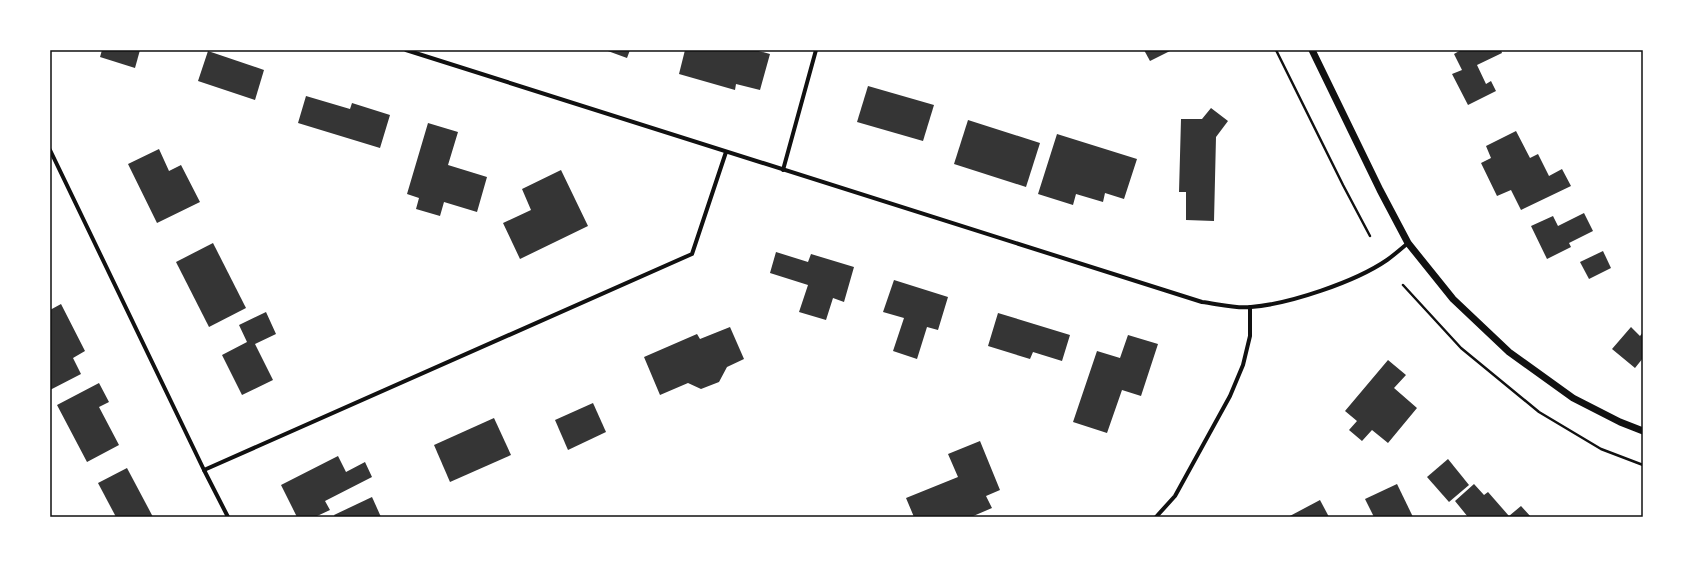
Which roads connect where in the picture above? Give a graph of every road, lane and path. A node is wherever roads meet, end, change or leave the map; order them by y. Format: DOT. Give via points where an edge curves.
graph roads {
  1 [pos="406,50"];
  2 [pos="816,50"];
  3 [pos="1276,50"];
  4 [pos="1312,50"];
  5 [pos="50,150"];
  6 [pos="726,152"];
  7 [pos="783,170"];
  8 [pos="1370,236"];
  9 [pos="1408,243"];
  10 [pos="1403,285"];
  11 [pos="1250,308"];
  12 [pos="1643,431"];
  13 [pos="1643,465"];
  14 [pos="204,470"];
  15 [pos="228,517"];
  16 [pos="1156,517"];
  1 -- 6 [label="street"];
  2 -- 7 [label="street"];
  3 -- 8 [label="path"];
  4 -- 9 [label="street"];
  5 -- 14 [label="street"];
  6 -- 7 [label="street"];
  6 -- 14 [label="street" via="692,254"];
  7 -- 11 [label="street" via="1202,302"];
  9 -- 11 [label="street" via="1368,271 1329,288 1286,302"];
  9 -- 12 [label="street" via="1453,299 1508,352 1573,398"];
  10 -- 13 [label="path" via="1461,348 1539,412 1601,448"];
  11 -- 16 [label="street" via="1250,336 1243,365 1230,396 1175,496"];
  14 -- 15 [label="street"];
}
